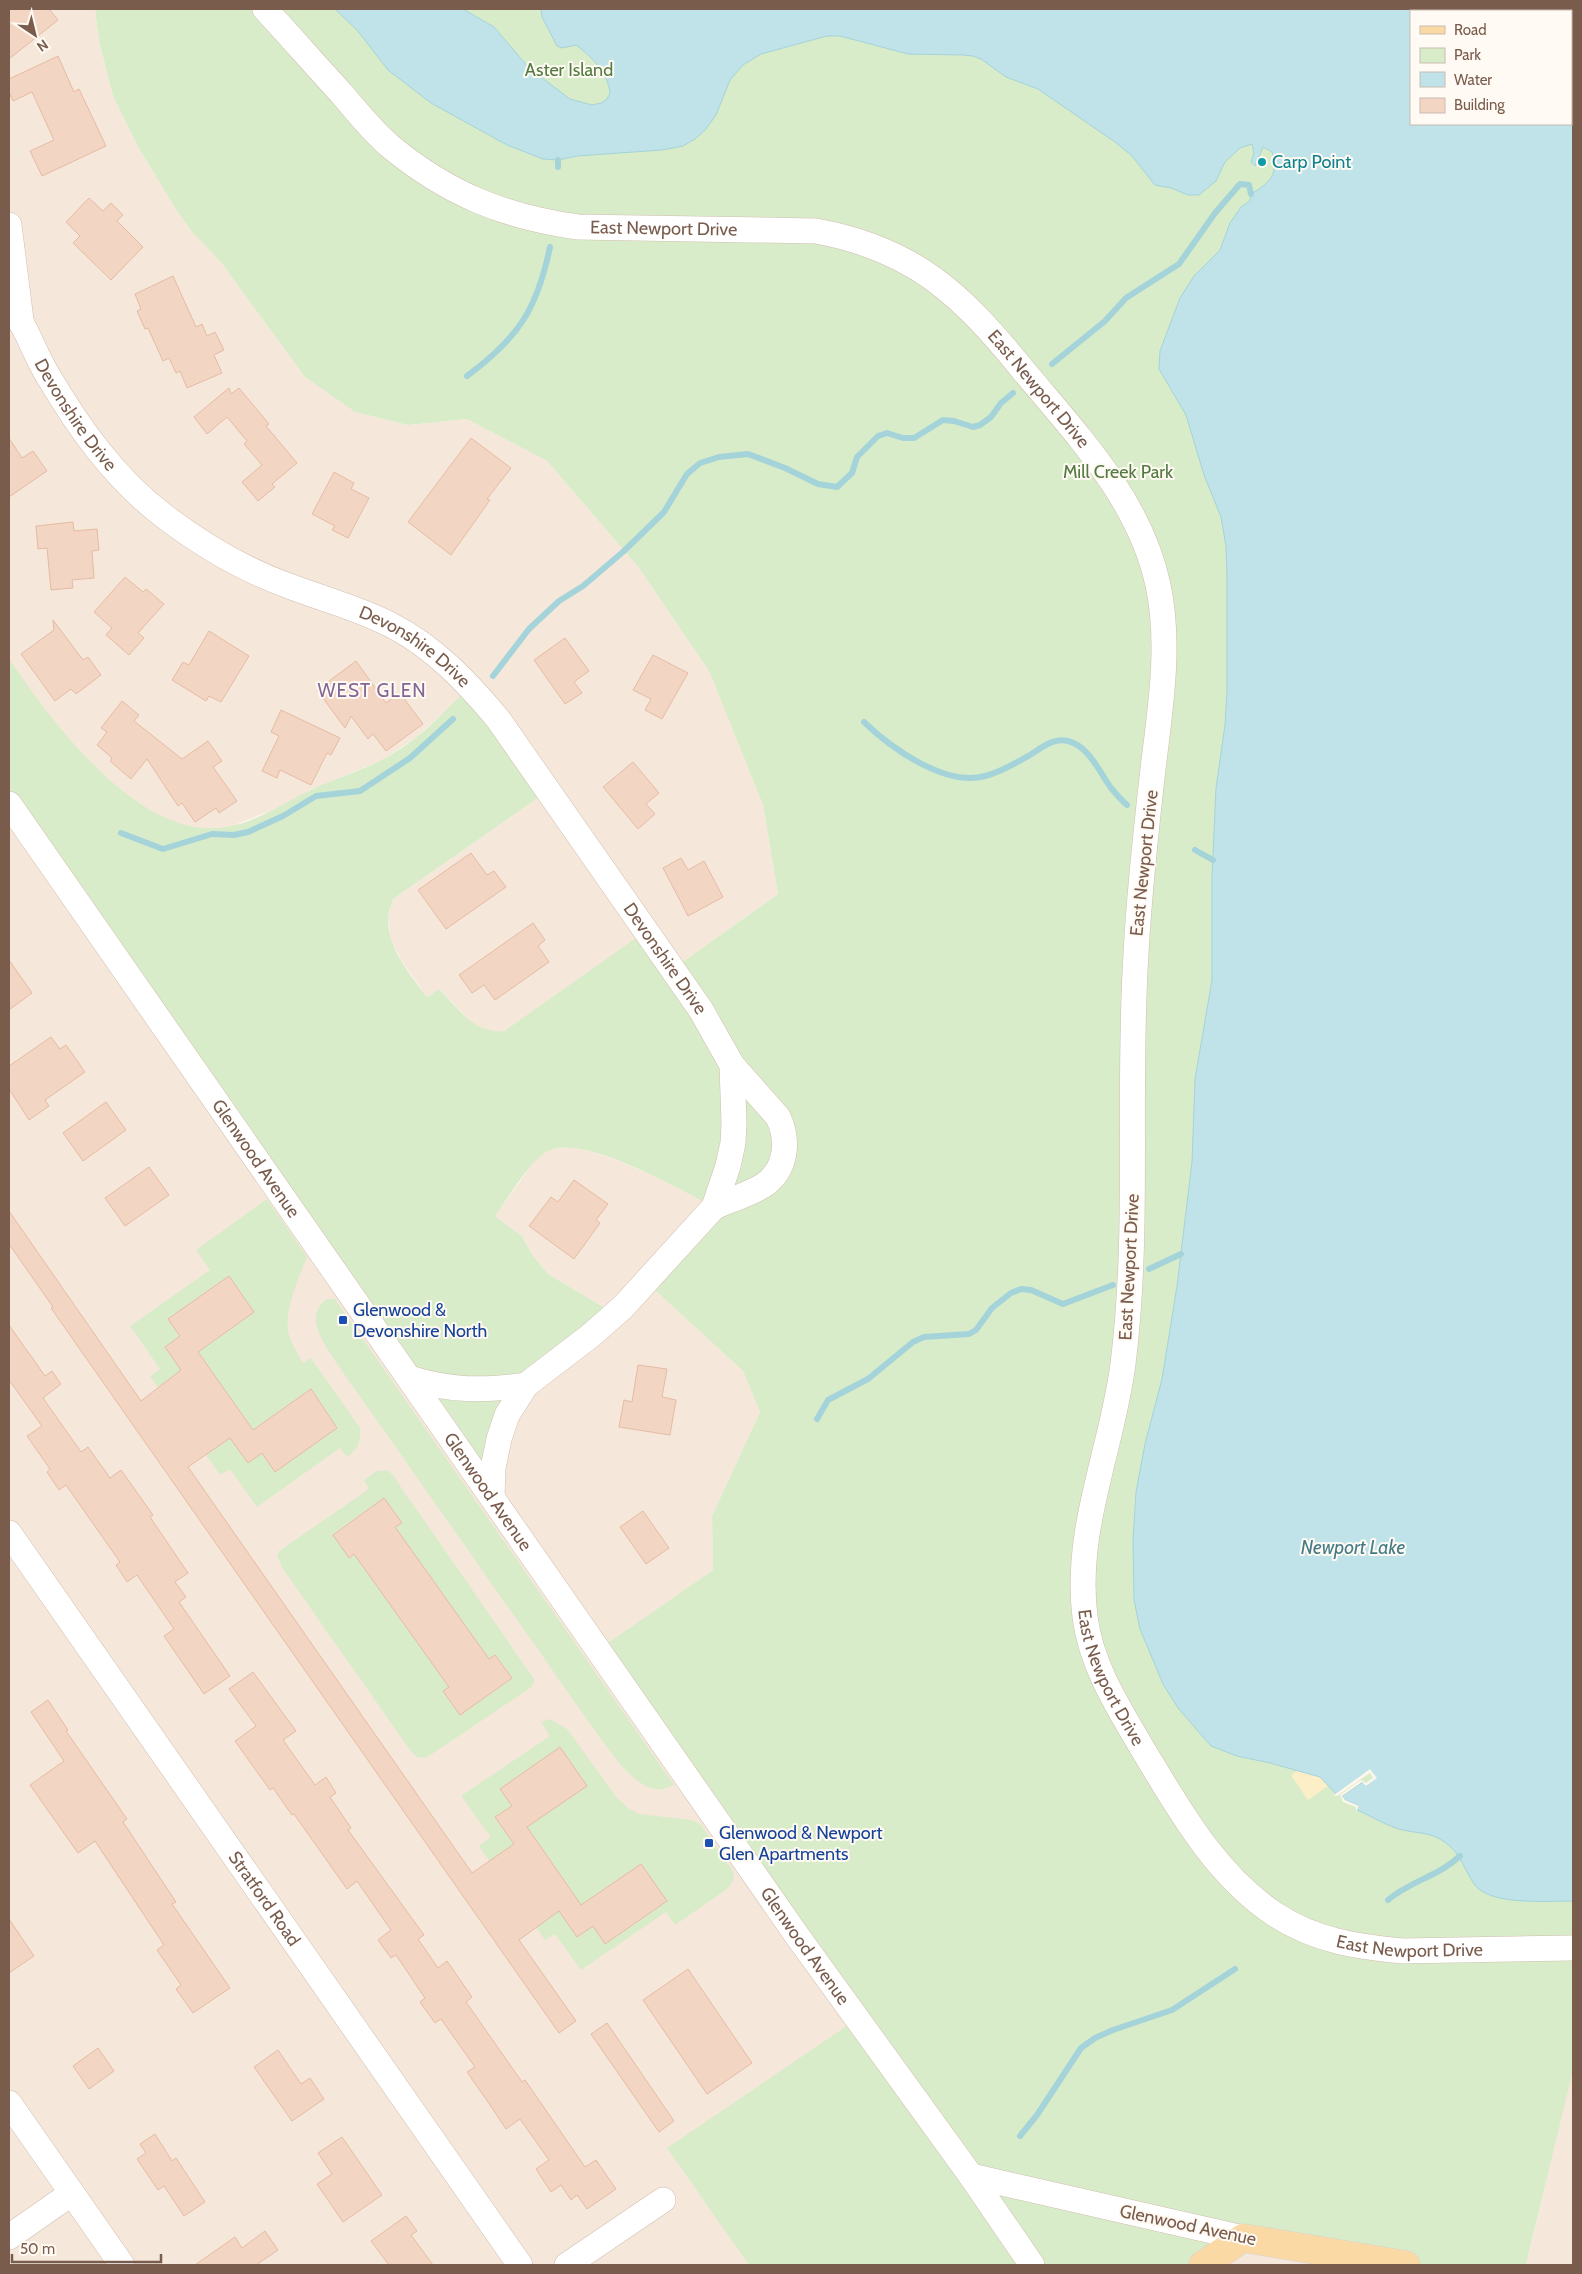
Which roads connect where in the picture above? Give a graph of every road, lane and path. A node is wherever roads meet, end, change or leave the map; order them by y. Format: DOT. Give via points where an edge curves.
graph roads {
  1 [pos="266,9"];
  2 [pos="9,225"];
  3 [pos="15,313"];
  4 [pos="9,804"];
  5 [pos="732,1065"];
  6 [pos="714,1208"];
  7 [pos="409,1378"];
  8 [pos="526,1385"];
  9 [pos="492,1497"];
  10 [pos="9,1533"];
  11 [pos="1573,1948"];
  12 [pos="9,2103"];
  13 [pos="971,2176"];
  14 [pos="72,2193"];
  15 [pos="663,2200"];
  16 [pos="9,2237"];
  17 [pos="1243,2238"];
  18 [pos="122,2265"];
  19 [pos="520,2265"];
  20 [pos="567,2265"];
  21 [pos="1032,2265"];
  22 [pos="1203,2265"];
  23 [pos="1406,2265"];
  1 -- 11 [label="street, East Newport Drive" via="390,146 423,171 488,205 544,222 578,227 816,232 876,247 919,268 964,302 993,333 1102,468 1138,526 1159,587 1163,616 1163,680 1135,958 1128,1319 1116,1404 1086,1537 1083,1568 1089,1640 1117,1706 1206,1848 1245,1891 1274,1914 1324,1938 1350,1945 1403,1951"];
  2 -- 3 [label="street, Devonshire Drive"];
  3 -- 5 [label="street, Devonshire Drive" via="46,373 83,430 119,474 162,515 245,568 392,625 435,654 470,686 498,719 701,1010"];
  4 -- 7 [label="street, Glenwood Avenue"];
  5 -- 6 [label="street, Devonshire Drive" via="733,1143"];
  5 -- 6 [label="street, Devonshire Drive" via="783,1126 783,1159 765,1184"];
  6 -- 8 [label="street, Devonshire Drive" via="622,1307"];
  7 -- 8 [label="street, Devonshire Drive" via="467,1390"];
  7 -- 9 [label="street, Glenwood Avenue"];
  8 -- 9 [label="street, Devonshire Drive" via="507,1415 500,1434 493,1468"];
  9 -- 13 [label="street, Glenwood Avenue" via="798,1937"];
  10 -- 19 [label="street, Stratford Road"];
  12 -- 14 [label="street"];
  13 -- 17 [label="street, Glenwood Avenue"];
  13 -- 21 [label="street, Glenwood Avenue"];
  14 -- 16 [label="street"];
  14 -- 18 [label="street"];
  15 -- 20 [label="street"];
  17 -- 22 [label="main road"];
  17 -- 23 [label="main road, Glenwood Avenue"];
}
